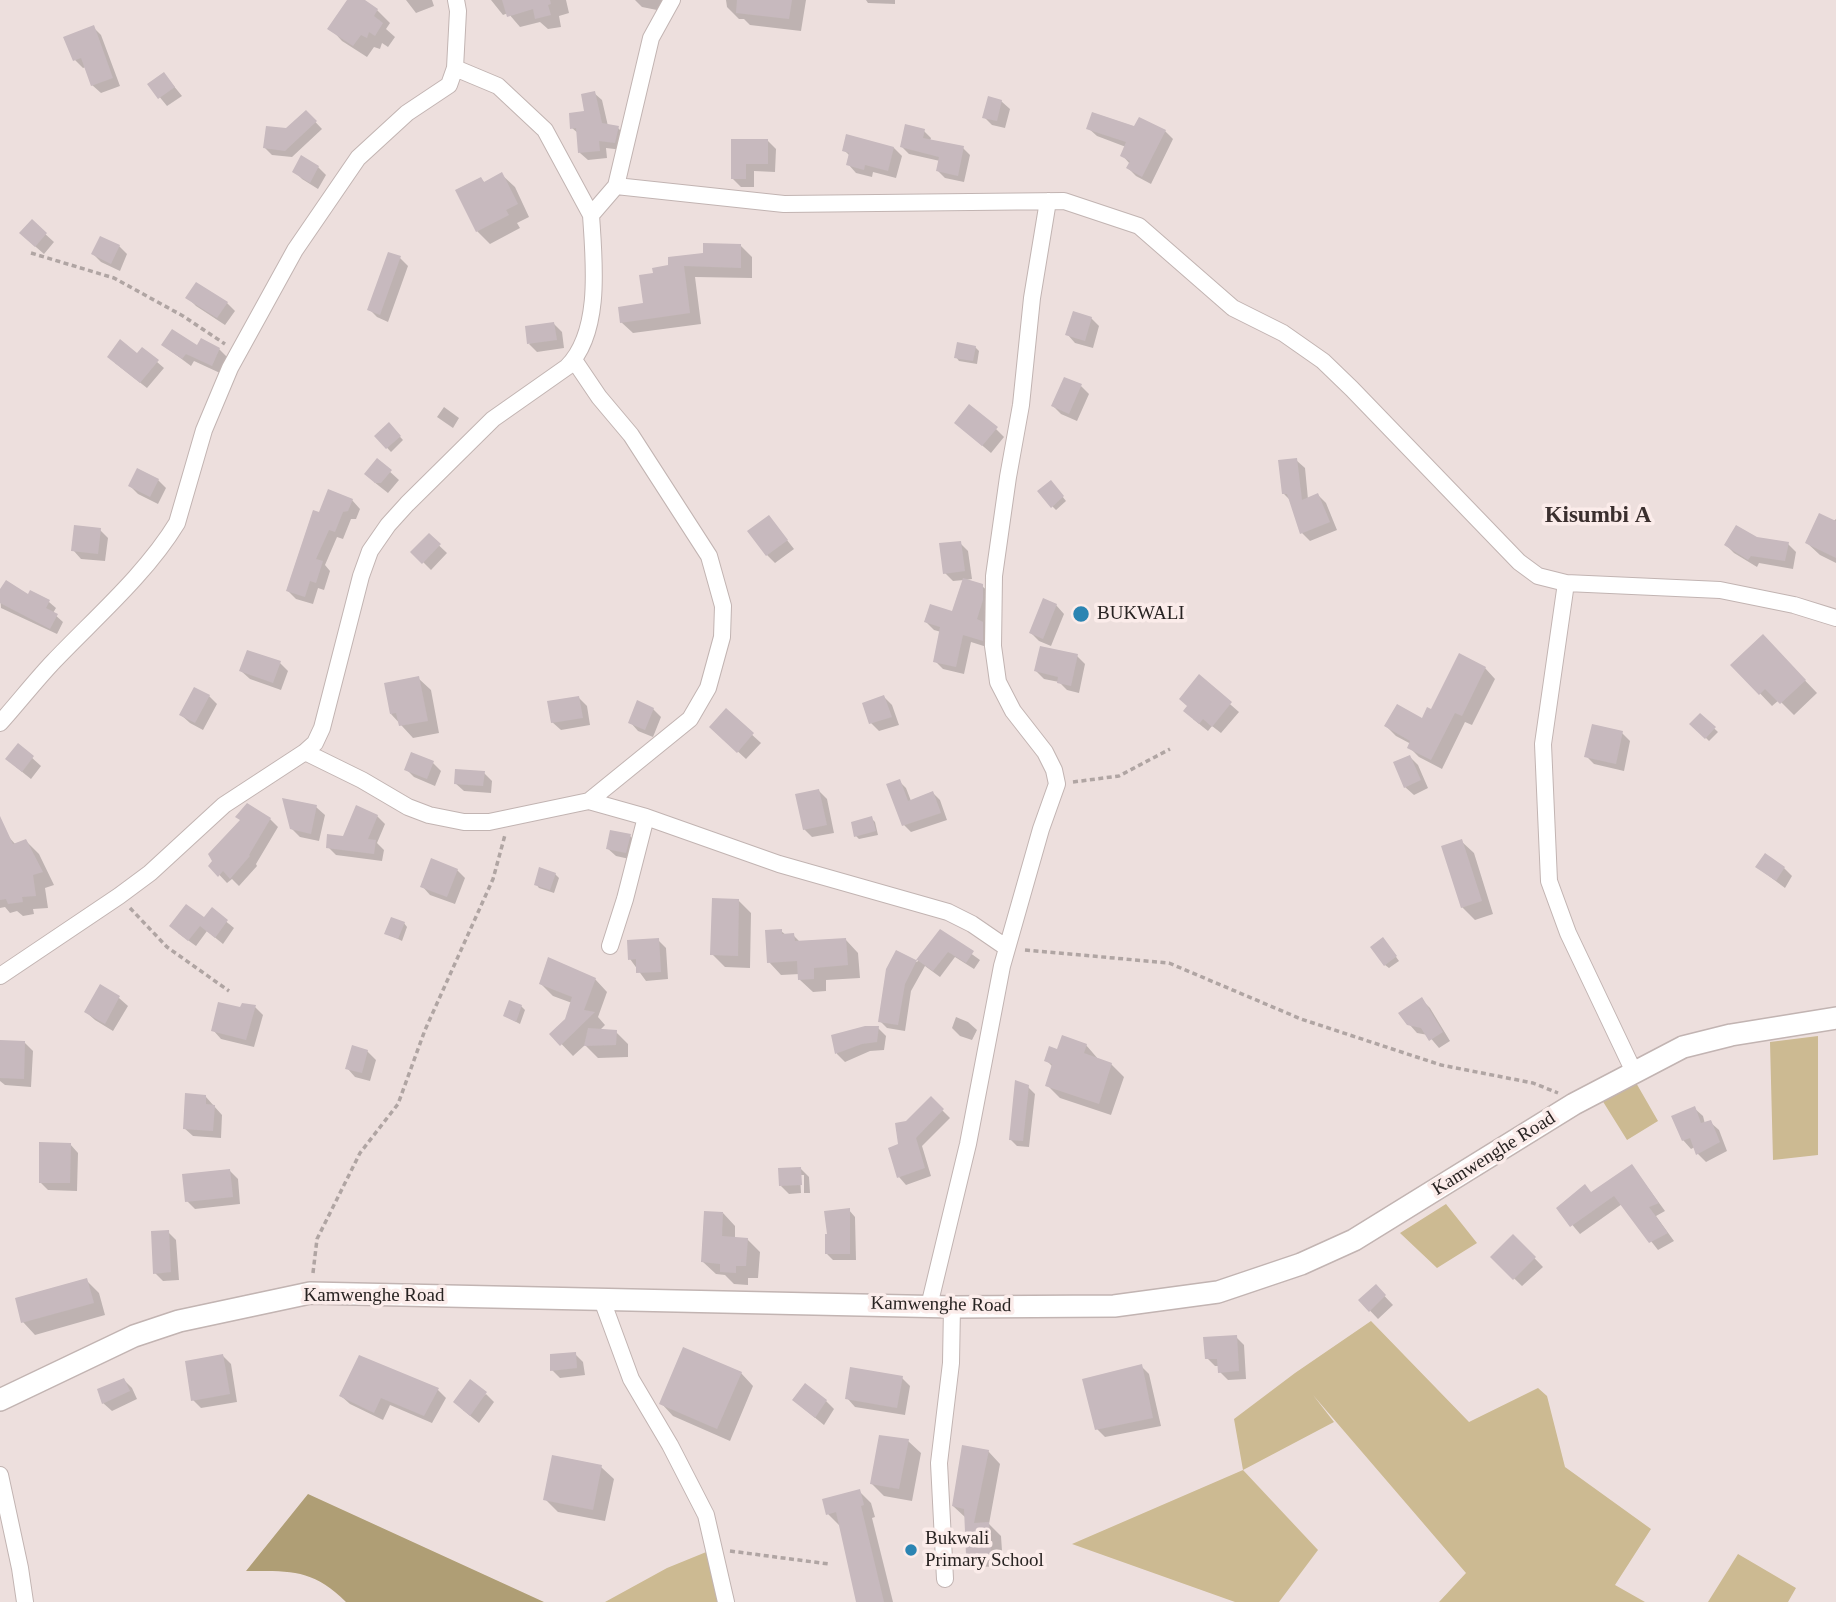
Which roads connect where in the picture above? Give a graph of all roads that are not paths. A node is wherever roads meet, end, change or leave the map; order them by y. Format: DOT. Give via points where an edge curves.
graph roads {
  1 [pos="456,0"];
  2 [pos="672,0"];
  3 [pos="455,68"];
  4 [pos="616,186"];
  5 [pos="1048,201"];
  6 [pos="591,215"];
  7 [pos="574,360"];
  8 [pos="1566,583"];
  9 [pos="1836,618"];
  10 [pos="0,723"];
  11 [pos="306,752"];
  12 [pos="589,801"];
  13 [pos="646,817"];
  14 [pos="610,946"];
  15 [pos="1007,948"];
  16 [pos="0,976"];
  17 [pos="1836,1018"];
  18 [pos="1634,1072"];
  19 [pos="602,1300"];
  20 [pos="929,1306"];
  21 [pos="952,1307"];
  22 [pos="0,1400"];
  23 [pos="0,1475"];
  24 [pos="946,1579"];
  25 [pos="25,1602"];
  26 [pos="726,1602"];
  1 -- 3 [label="street"];
  2 -- 4 [label="street" via="649,43"];
  3 -- 6 [label="street" via="498,86 545,130"];
  3 -- 10 [label="street" via="449,85 407,113 359,158 295,250 238,353 204,430 177,523 169,536"];
  4 -- 5 [label="street" via="784,204"];
  4 -- 6 [label="street"];
  5 -- 8 [label="street" via="1064,201 1139,226 1233,309 1283,333 1323,361 1519,562 1538,576"];
  5 -- 15 [label="street" via="994,576 993,646 999,682 1013,711 1045,752 1056,784"];
  6 -- 7 [label="street" via="592,309 586,338"];
  7 -- 11 [label="street" via="493,419 388,525 370,551 322,728"];
  7 -- 12 [label="street" via="631,435 709,556 723,606 722,637 708,688 691,719"];
  8 -- 9 [label="street" via="1720,590 1794,604"];
  8 -- 18 [label="street" via="1543,744 1549,881 1568,933"];
  11 -- 12 [label="street" via="408,807 464,822 509,818"];
  11 -- 16 [label="street" via="224,805 119,896"];
  12 -- 13 [label="street"];
  13 -- 14 [label="street"];
  13 -- 15 [label="street" via="779,864 948,912"];
  15 -- 20 [label="street" via="968,1144"];
  17 -- 18 [label="main road, Kamwenghe Road" via="1683,1047"];
  18 -- 21 [label="main road, Kamwenghe Road" via="1354,1240 1301,1264 1218,1292 1114,1306"];
  19 -- 20 [label="main road, Kamwenghe Road"];
  19 -- 22 [label="main road, Kamwenghe Road" via="310,1293 190,1318 134,1336"];
  19 -- 26 [label="street" via="631,1379 706,1515"];
  20 -- 21 [label="main road, Kamwenghe Road"];
  21 -- 24 [label="street" via="951,1363 939,1463"];
  23 -- 25 [label="street"];
}
